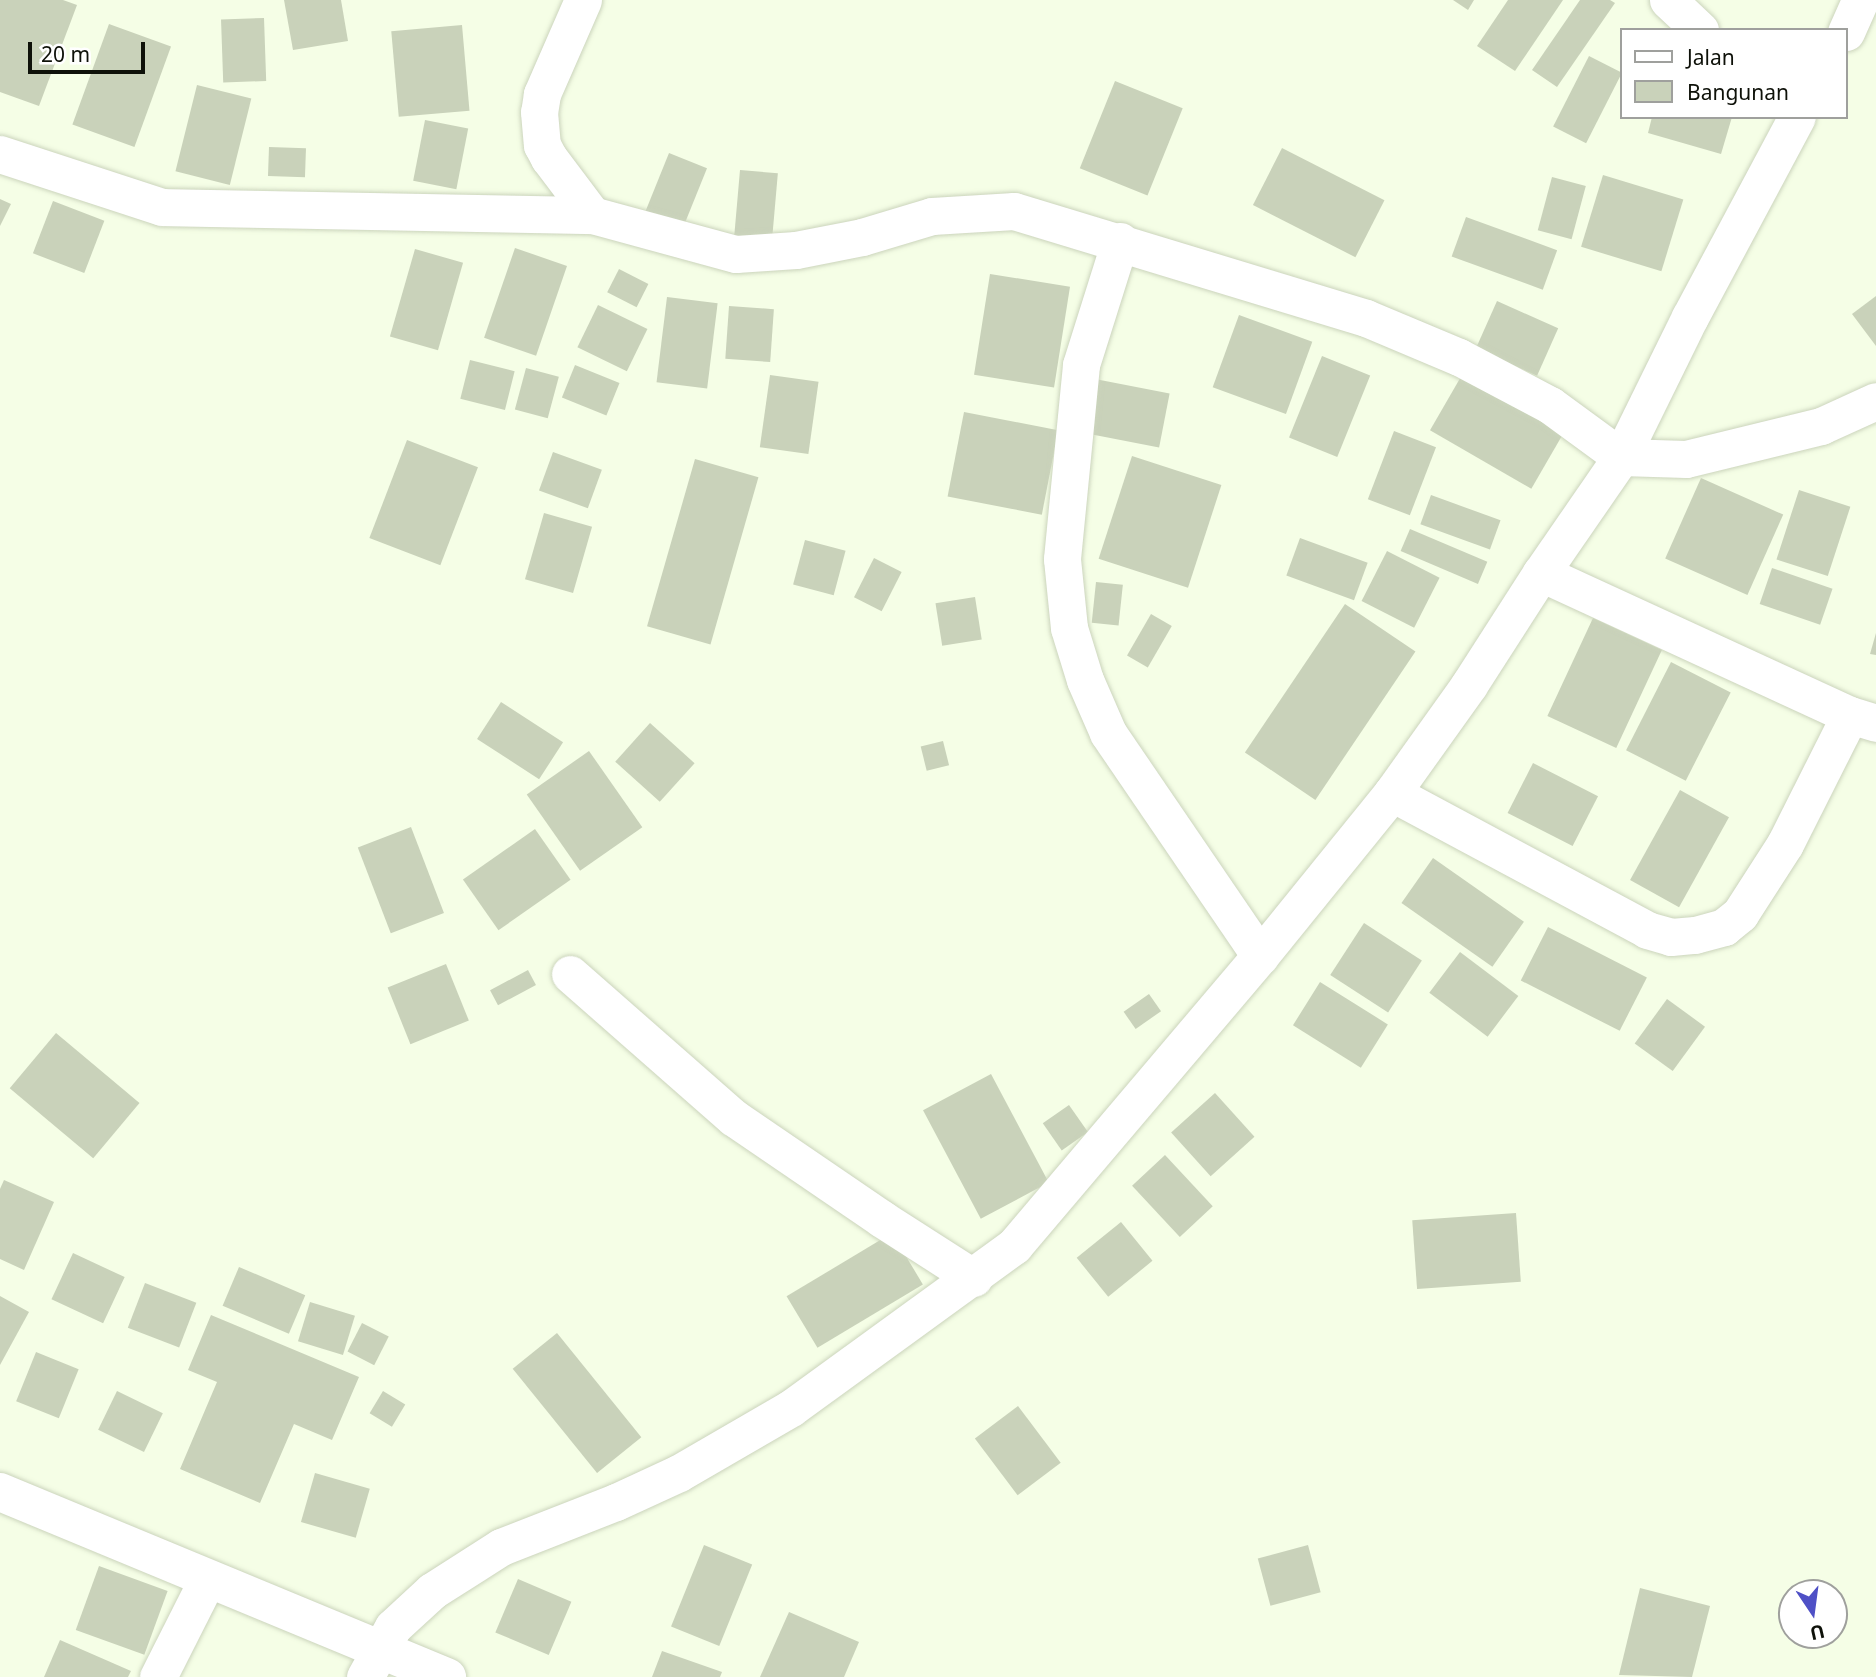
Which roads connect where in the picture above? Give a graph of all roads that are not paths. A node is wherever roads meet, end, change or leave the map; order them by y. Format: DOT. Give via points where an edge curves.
graph roads {
  1 [pos="583,0"];
  2 [pos="1668,0"];
  3 [pos="1860,0"];
  4 [pos="1698,28"];
  5 [pos="1848,28"];
  6 [pos="1795,119"];
  7 [pos="0,154"];
  8 [pos="592,215"];
  9 [pos="1120,241"];
  10 [pos="1876,401"];
  11 [pos="1621,457"];
  12 [pos="1541,573"];
  13 [pos="1863,719"];
  14 [pos="1392,793"];
  15 [pos="1260,956"];
  16 [pos="570,974"];
  17 [pos="974,1278"];
  18 [pos="0,1492"];
  19 [pos="207,1580"];
  20 [pos="373,1663"];
  21 [pos="158,1677"];
  22 [pos="447,1677"];
  1 -- 8 [label="street" via="542,94 539,112 542,145"];
  2 -- 4 [label="street"];
  3 -- 5 [label="street"];
  6 -- 11 [label="street"];
  7 -- 8 [label="street" via="162,207"];
  8 -- 9 [label="street" via="736,254 822,245 932,216 1014,211"];
  9 -- 11 [label="street" via="1366,318 1459,357 1550,405"];
  9 -- 15 [label="street" via="1081,365 1062,559 1069,628 1108,733"];
  10 -- 11 [label="street" via="1821,426 1686,459"];
  11 -- 12 [label="street"];
  12 -- 13 [label="street"];
  12 -- 14 [label="street"];
  13 -- 14 [label="street" via="1740,914 1724,927 1696,935 1671,937 1647,930"];
  14 -- 15 [label="street"];
  15 -- 17 [label="street" via="1014,1246"];
  16 -- 17 [label="street" via="734,1118"];
  17 -- 20 [label="street" via="792,1408 680,1473 501,1547 432,1591 393,1627"];
  18 -- 19 [label="street"];
  19 -- 20 [label="street"];
  19 -- 21 [label="street"];
  20 -- 22 [label="street"];
}
